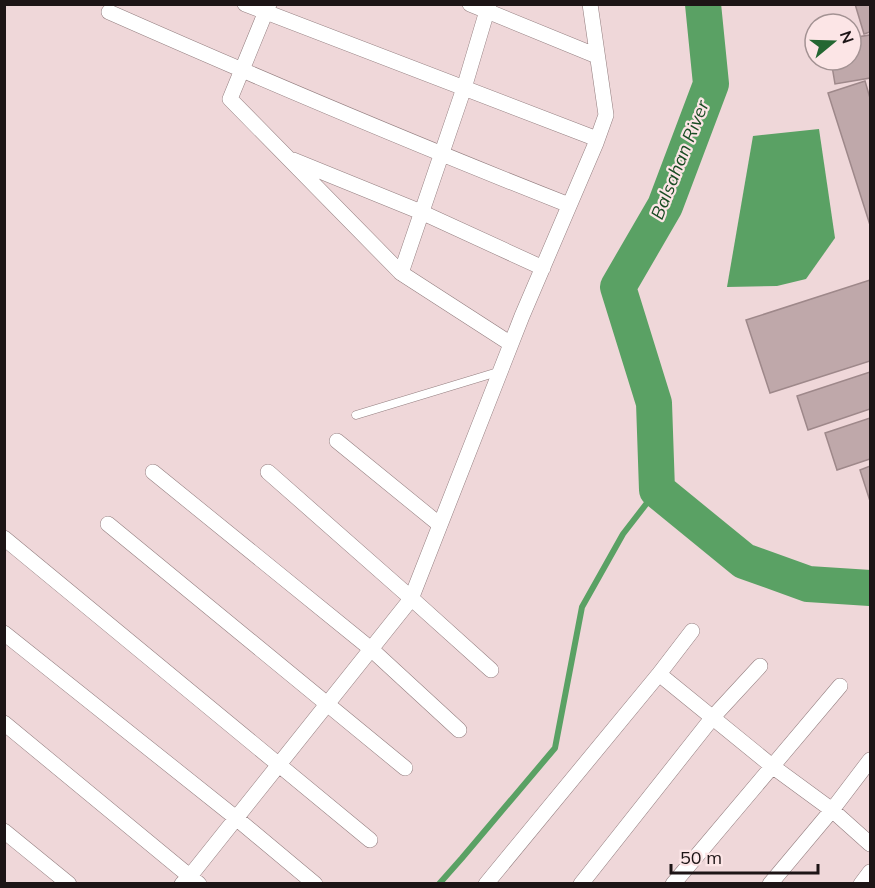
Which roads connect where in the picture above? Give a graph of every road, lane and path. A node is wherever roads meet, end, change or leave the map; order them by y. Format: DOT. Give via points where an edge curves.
graph roads {
  1 [pos="245,4"];
  2 [pos="470,4"];
  3 [pos="590,4"];
  4 [pos="488,8"];
  5 [pos="268,9"];
  6 [pos="109,12"];
  7 [pos="597,56"];
  8 [pos="242,71"];
  9 [pos="464,88"];
  10 [pos="597,139"];
  11 [pos="441,154"];
  12 [pos="288,158"];
  13 [pos="569,205"];
  14 [pos="421,212"];
  15 [pos="543,268"];
  16 [pos="401,273"];
  17 [pos="511,344"];
  18 [pos="501,371"];
  19 [pos="356,415"];
  20 [pos="337,441"];
  21 [pos="153,472"];
  22 [pos="268,472"];
  23 [pos="108,524"];
  24 [pos="440,525"];
  25 [pos="4,538"];
  26 [pos="411,598"];
  27 [pos="692,631"];
  28 [pos="4,633"];
  29 [pos="371,649"];
  30 [pos="760,666"];
  31 [pos="491,670"];
  32 [pos="659,674"];
  33 [pos="840,686"];
  34 [pos="327,704"];
  35 [pos="713,717"];
  36 [pos="4,723"];
  37 [pos="459,730"];
  38 [pos="870,760"];
  39 [pos="279,764"];
  40 [pos="772,766"];
  41 [pos="405,768"];
  42 [pos="832,810"];
  43 [pos="236,818"];
  44 [pos="4,831"];
  45 [pos="370,840"];
  46 [pos="870,844"];
  47 [pos="870,872"];
  48 [pos="190,881"];
  49 [pos="69,884"];
  50 [pos="315,884"];
  51 [pos="486,884"];
  52 [pos="581,884"];
  53 [pos="673,884"];
  54 [pos="770,884"];
  55 [pos="861,884"];
  1 -- 5 [label="street"];
  2 -- 4 [label="street"];
  3 -- 7 [label="street"];
  4 -- 7 [label="street"];
  4 -- 9 [label="street"];
  5 -- 8 [label="street"];
  5 -- 9 [label="street"];
  6 -- 8 [label="street"];
  7 -- 10 [label="street" via="606,115"];
  8 -- 11 [label="street"];
  8 -- 12 [label="street" via="230,99"];
  9 -- 10 [label="street"];
  9 -- 11 [label="street"];
  10 -- 13 [label="street"];
  11 -- 13 [label="street"];
  11 -- 14 [label="street"];
  12 -- 14 [label="street"];
  12 -- 16 [label="street"];
  13 -- 15 [label="street"];
  14 -- 15 [label="street"];
  14 -- 16 [label="street"];
  15 -- 17 [label="street"];
  16 -- 17 [label="street"];
  17 -- 18 [label="street"];
  18 -- 19 [label="lane"];
  18 -- 24 [label="street"];
  20 -- 24 [label="street"];
  21 -- 29 [label="street"];
  22 -- 26 [label="street"];
  23 -- 34 [label="street"];
  24 -- 26 [label="street"];
  25 -- 39 [label="street"];
  26 -- 29 [label="street"];
  26 -- 31 [label="street"];
  27 -- 32 [label="street"];
  28 -- 43 [label="street"];
  29 -- 34 [label="street"];
  29 -- 37 [label="street"];
  30 -- 35 [label="street"];
  32 -- 35 [label="street"];
  32 -- 51 [label="street"];
  33 -- 40 [label="street"];
  34 -- 39 [label="street"];
  34 -- 41 [label="street"];
  35 -- 40 [label="street"];
  35 -- 52 [label="street"];
  36 -- 48 [label="street"];
  38 -- 42 [label="street"];
  39 -- 43 [label="street"];
  39 -- 45 [label="street"];
  40 -- 42 [label="street"];
  40 -- 53 [label="street"];
  42 -- 46 [label="street"];
  42 -- 54 [label="street"];
  43 -- 48 [label="street"];
  43 -- 50 [label="street"];
  44 -- 49 [label="street"];
  47 -- 55 [label="street"];
}
